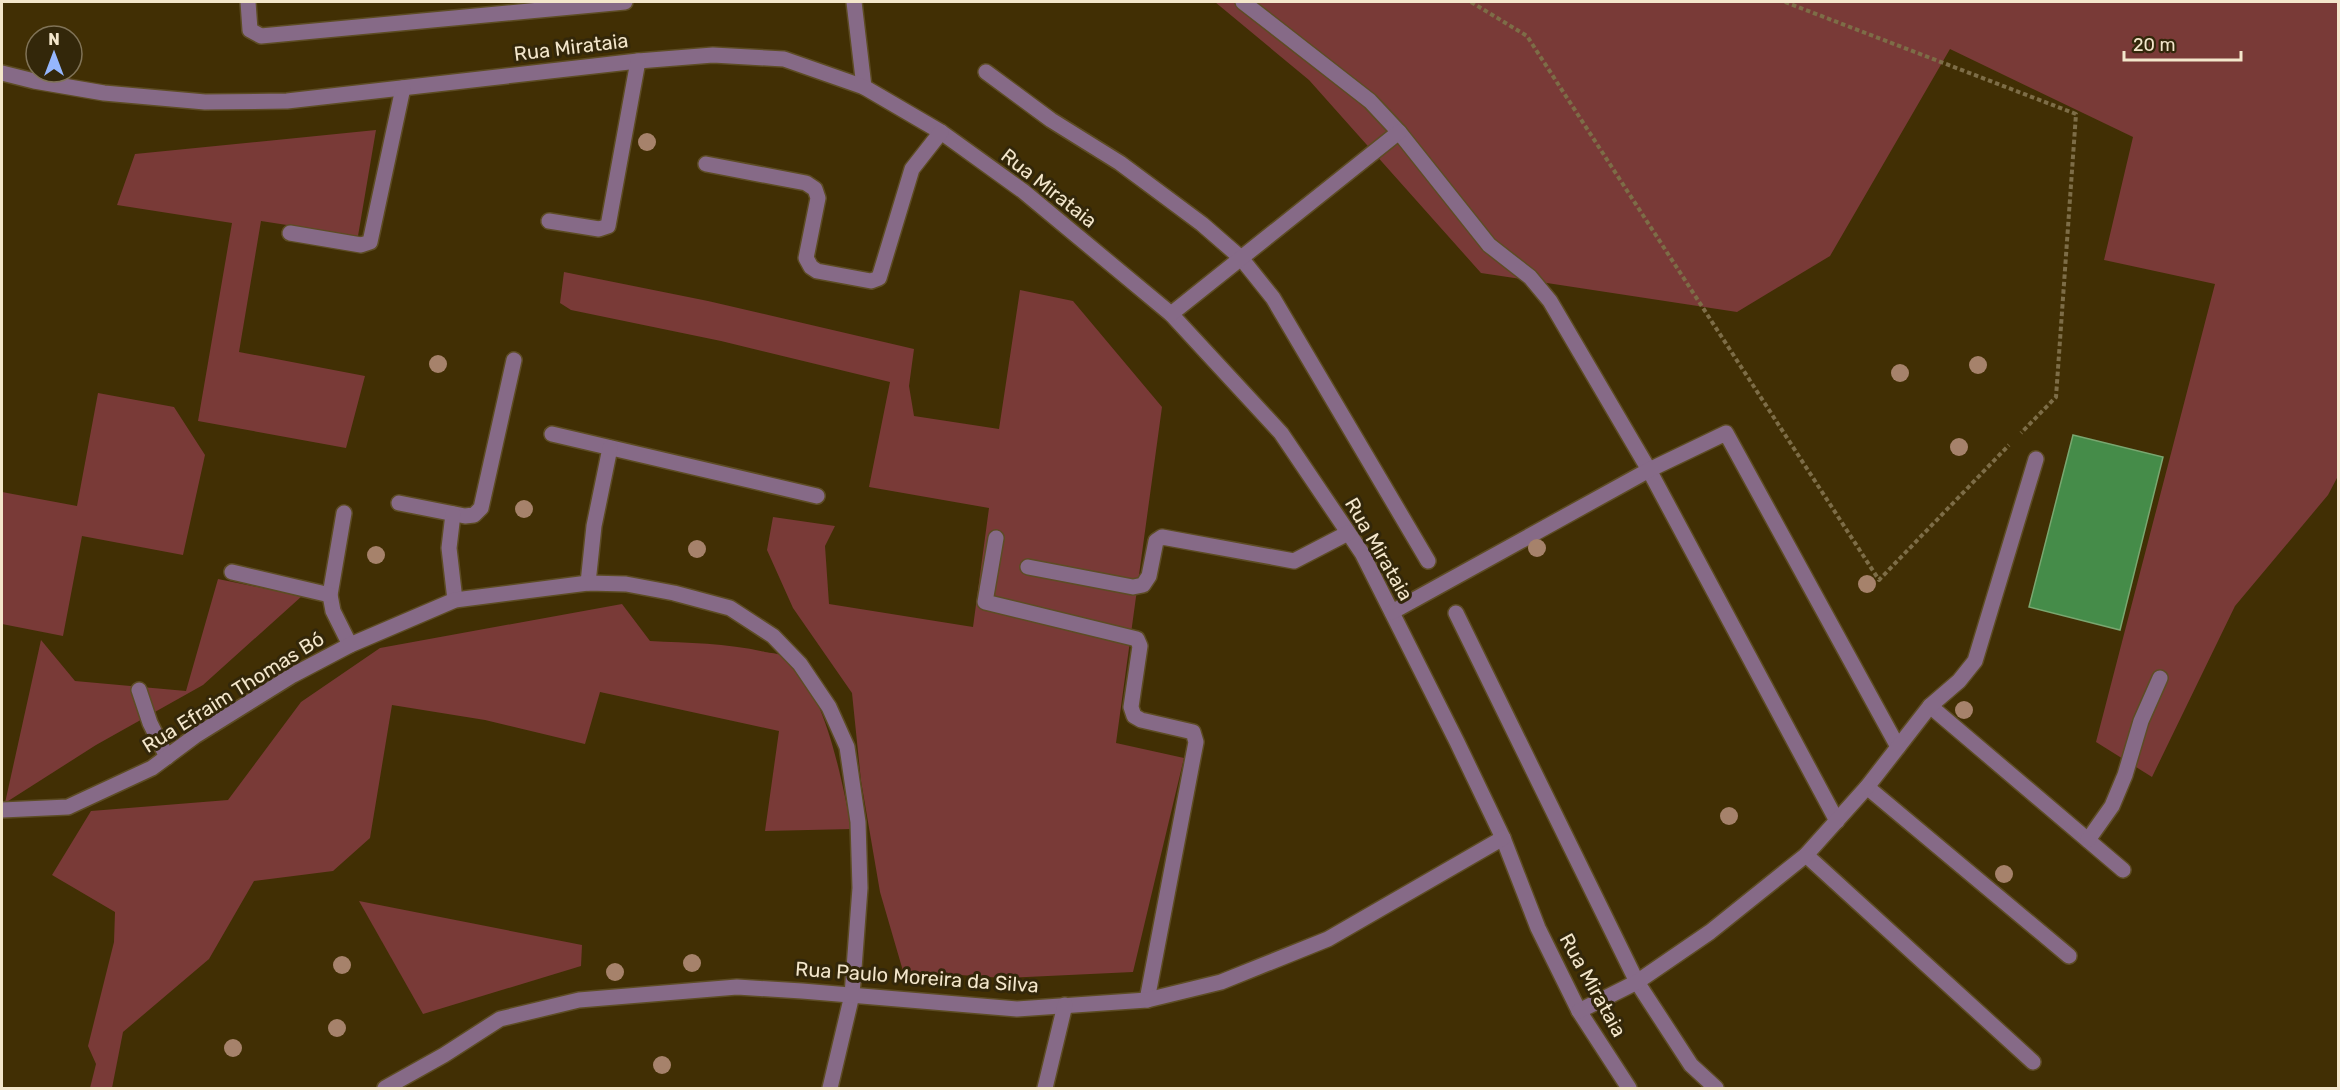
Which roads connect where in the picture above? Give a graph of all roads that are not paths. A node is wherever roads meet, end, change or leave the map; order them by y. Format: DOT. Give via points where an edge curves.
graph roads {
  1 [pos="248,2"];
  2 [pos="625,2"];
  3 [pos="854,2"];
  4 [pos="1243,2"];
  5 [pos="531,7"];
  6 [pos="638,61"];
  7 [pos="986,72"];
  8 [pos="2,73"];
  9 [pos="864,87"];
  10 [pos="403,88"];
  11 [pos="941,132"];
  12 [pos="1399,132"];
  13 [pos="706,164"];
  14 [pos="549,220"];
  15 [pos="290,233"];
  16 [pos="1241,258"];
  17 [pos="1172,314"];
  18 [pos="514,360"];
  19 [pos="552,434"];
  20 [pos="610,448"];
  21 [pos="2036,459"];
  22 [pos="1649,470"];
  23 [pos="817,496"];
  24 [pos="399,503"];
  25 [pos="344,513"];
  26 [pos="453,514"];
  27 [pos="1348,533"];
  28 [pos="996,538"];
  29 [pos="1428,561"];
  30 [pos="1028,567"];
  31 [pos="232,572"];
  32 [pos="588,583"];
  33 [pos="330,595"];
  34 [pos="455,600"];
  35 [pos="1392,612"];
  36 [pos="1456,613"];
  37 [pos="350,645"];
  38 [pos="2160,678"];
  39 [pos="139,690"];
  40 [pos="1930,706"];
  41 [pos="1898,747"];
  42 [pos="167,757"];
  43 [pos="1867,787"];
  44 [pos="2,812"];
  45 [pos="1837,821"];
  46 [pos="1503,838"];
  47 [pos="2088,840"];
  48 [pos="1806,855"];
  49 [pos="2123,870"];
  50 [pos="2069,956"];
  51 [pos="1636,982"];
  52 [pos="852,995"];
  53 [pos="1147,1000"];
  54 [pos="1065,1005"];
  55 [pos="1579,1011"];
  56 [pos="2033,1062"];
  57 [pos="385,1089"];
  58 [pos="830,1089"];
  59 [pos="1045,1089"];
  60 [pos="1629,1089"];
  61 [pos="1716,1089"];
  1 -- 5 [label="street" via="250,30 261,36"];
  2 -- 5 [label="street"];
  3 -- 9 [label="street"];
  4 -- 12 [label="street" via="1370,101"];
  6 -- 9 [label="street, Rua Mirataia" via="713,55 783,59"];
  6 -- 10 [label="street, Rua Mirataia"];
  6 -- 14 [label="street" via="608,226 598,229"];
  7 -- 16 [label="street" via="1129,170"];
  8 -- 10 [label="street, Rua Mirataia" via="104,93 205,102 286,101"];
  9 -- 11 [label="street, Rua Mirataia"];
  10 -- 15 [label="street" via="370,242 361,245"];
  11 -- 13 [label="street" via="912,169 879,278 872,281 811,267 806,258 818,198 815,189 806,183"];
  11 -- 17 [label="street, Rua Mirataia" via="1023,191"];
  12 -- 16 [label="street"];
  12 -- 22 [label="street" via="1489,245 1530,276 1550,301"];
  16 -- 17 [label="street"];
  16 -- 29 [label="street" via="1273,298"];
  17 -- 27 [label="street, Rua Mirataia" via="1281,433"];
  18 -- 26 [label="street" via="481,508 474,515"];
  19 -- 20 [label="street"];
  20 -- 23 [label="street"];
  20 -- 32 [label="street" via="594,526"];
  21 -- 40 [label="street" via="1975,661"];
  22 -- 35 [label="street"];
  22 -- 41 [label="street" via="1726,433"];
  22 -- 45 [label="street"];
  24 -- 26 [label="street"];
  25 -- 33 [label="street"];
  26 -- 34 [label="street" via="449,548"];
  27 -- 30 [label="street" via="1294,561 1162,537 1156,541 1149,576 1143,585 1133,587"];
  27 -- 35 [label="street, Rua Mirataia"];
  28 -- 53 [label="street" via="985,602 1137,639 1140,646 1131,707 1134,716 1192,732 1196,742"];
  31 -- 33 [label="street"];
  32 -- 34 [label="street, Rua Efraim Thomas Bó"];
  32 -- 52 [label="street, Rua Efraim Thomas Bó" via="626,584 730,608 773,636 800,663 829,707 847,747 858,822 860,888"];
  33 -- 37 [label="street" via="333,611"];
  34 -- 37 [label="street, Rua Efraim Thomas Bó"];
  35 -- 46 [label="street, Rua Mirataia"];
  36 -- 51 [label="street"];
  37 -- 42 [label="street, Rua Efraim Thomas Bó" via="293,675"];
  38 -- 47 [label="street" via="2112,806"];
  39 -- 42 [label="street"];
  40 -- 41 [label="street"];
  40 -- 47 [label="street"];
  41 -- 43 [label="street"];
  42 -- 44 [label="street, Rua Efraim Thomas Bó" via="152,768 68,807"];
  43 -- 45 [label="street"];
  43 -- 50 [label="street"];
  45 -- 48 [label="street"];
  46 -- 53 [label="street, Rua Paulo Moreira da Silva" via="1328,939 1221,982"];
  46 -- 55 [label="street, Rua Mirataia" via="1538,928"];
  47 -- 49 [label="street"];
  48 -- 51 [label="street" via="1710,932"];
  48 -- 56 [label="street"];
  51 -- 55 [label="street"];
  51 -- 61 [label="street" via="1691,1065"];
  52 -- 54 [label="street, Rua Paulo Moreira da Silva" via="1017,1009"];
  52 -- 57 [label="street, Rua Paulo Moreira da Silva" via="736,987 579,1000 500,1019"];
  52 -- 58 [label="street, Rua Efraim Thomas Bó"];
  53 -- 54 [label="street, Rua Paulo Moreira da Silva"];
  54 -- 59 [label="street"];
  55 -- 60 [label="street, Rua Mirataia"];
}
